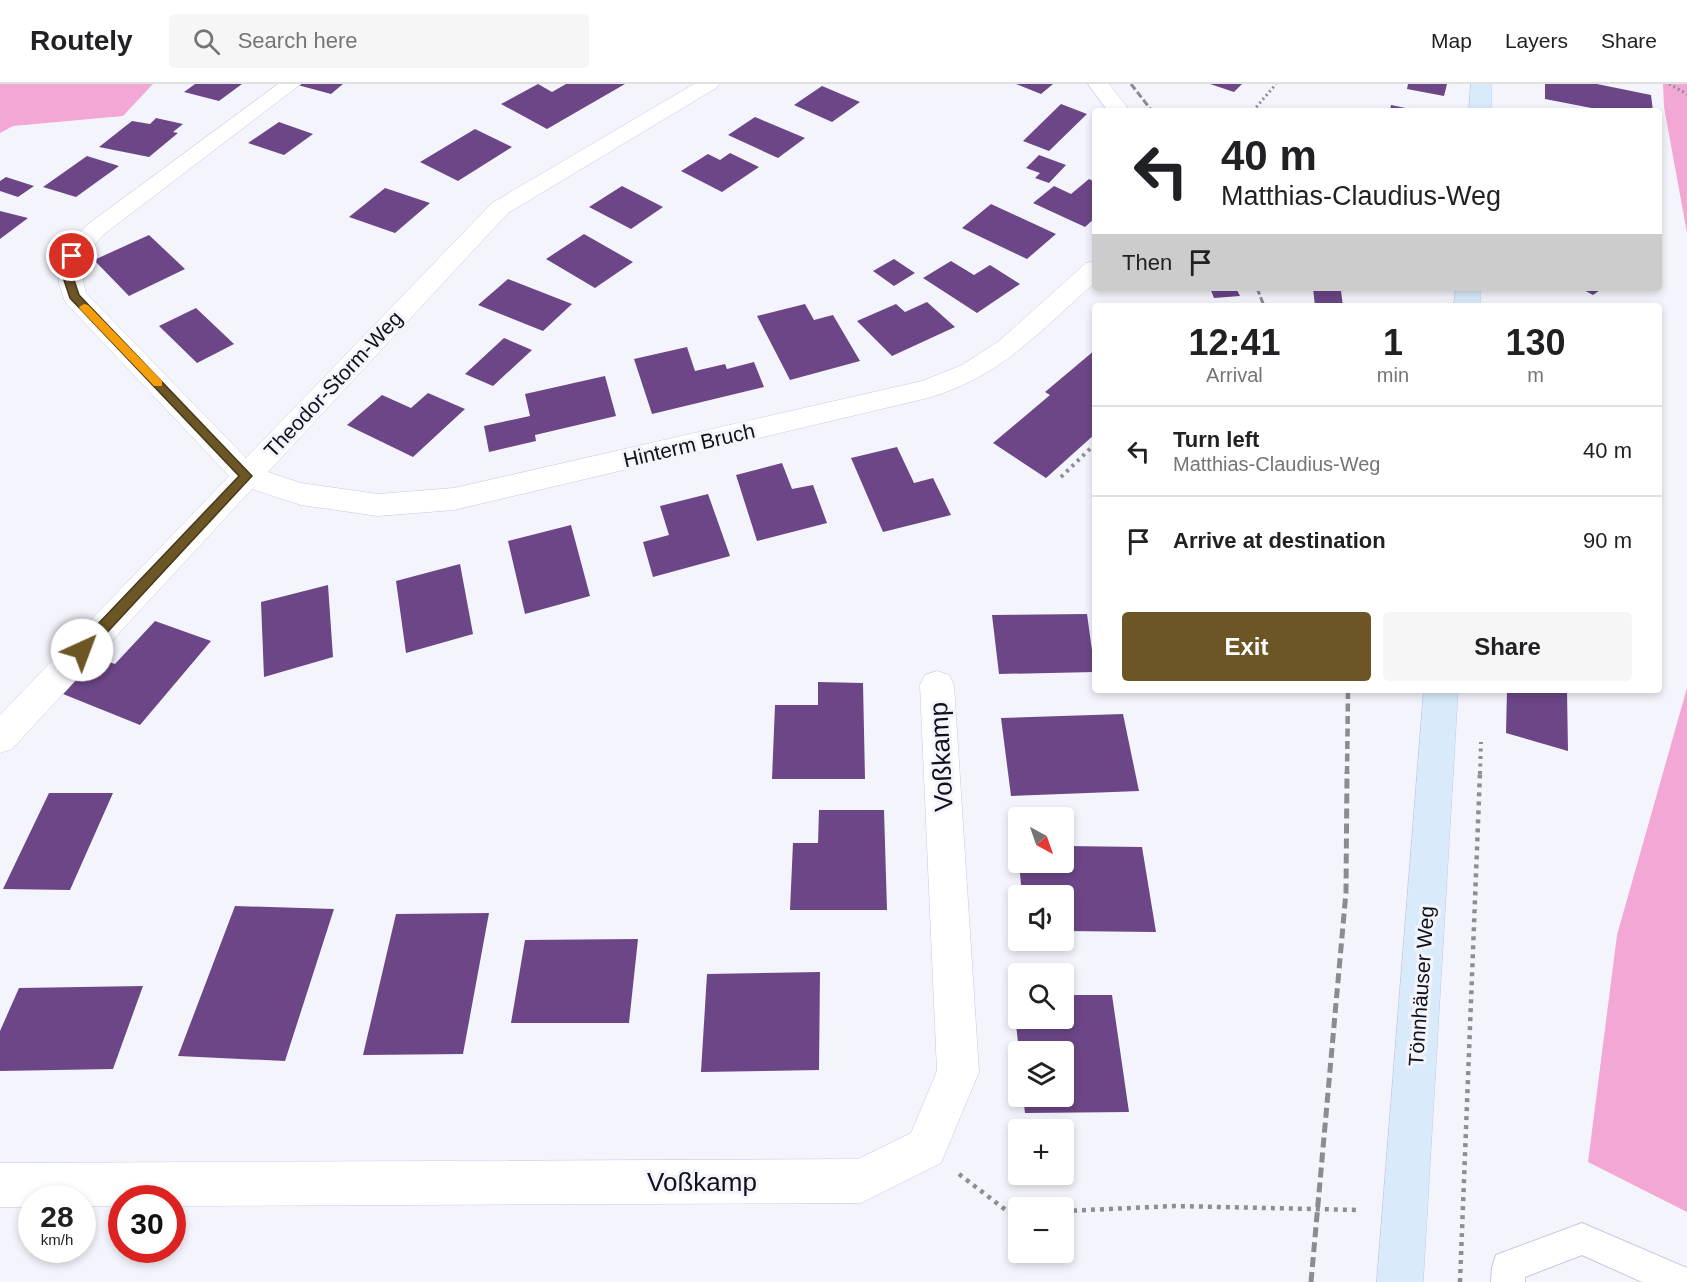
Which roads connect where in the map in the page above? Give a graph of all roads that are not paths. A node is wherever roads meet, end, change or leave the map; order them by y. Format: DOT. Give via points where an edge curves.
graph roads {
  1 [pos="291,84"];
  2 [pos="709,84"];
  3 [pos="1098,84"];
  4 [pos="1481,84"];
  5 [pos="1117,108"];
  6 [pos="1480,108"];
  7 [pos="1092,272"];
  8 [pos="246,476"];
  9 [pos="937,685"];
  10 [pos="1441,693"];
  11 [pos="0,738"];
  12 [pos="0,1185"];
  13 [pos="1400,1282"];
  14 [pos="1508,1282"];
  15 [pos="1680,1282"];
  1 -- 8 [label="street" via="95,230 72,256 68,277 74,296"];
  2 -- 8 [label="street, Theodor-Storm-Weg" via="500,208"];
  3 -- 5 [label="street"];
  4 -- 6 [label="main road"];
  7 -- 8 [label="street, Hinterm Bruch" via="1008,347 971,372 928,388 454,500 378,505 301,494"];
  8 -- 11 [label="street, Theodor-Storm-Weg"];
  9 -- 12 [label="street, Voßkamp" via="958,1072 926,1148 861,1181"];
  10 -- 13 [label="main road, Tönnhäuser Weg"];
  14 -- 15 [label="lane" via="1508,1267 1582,1239"];
}
